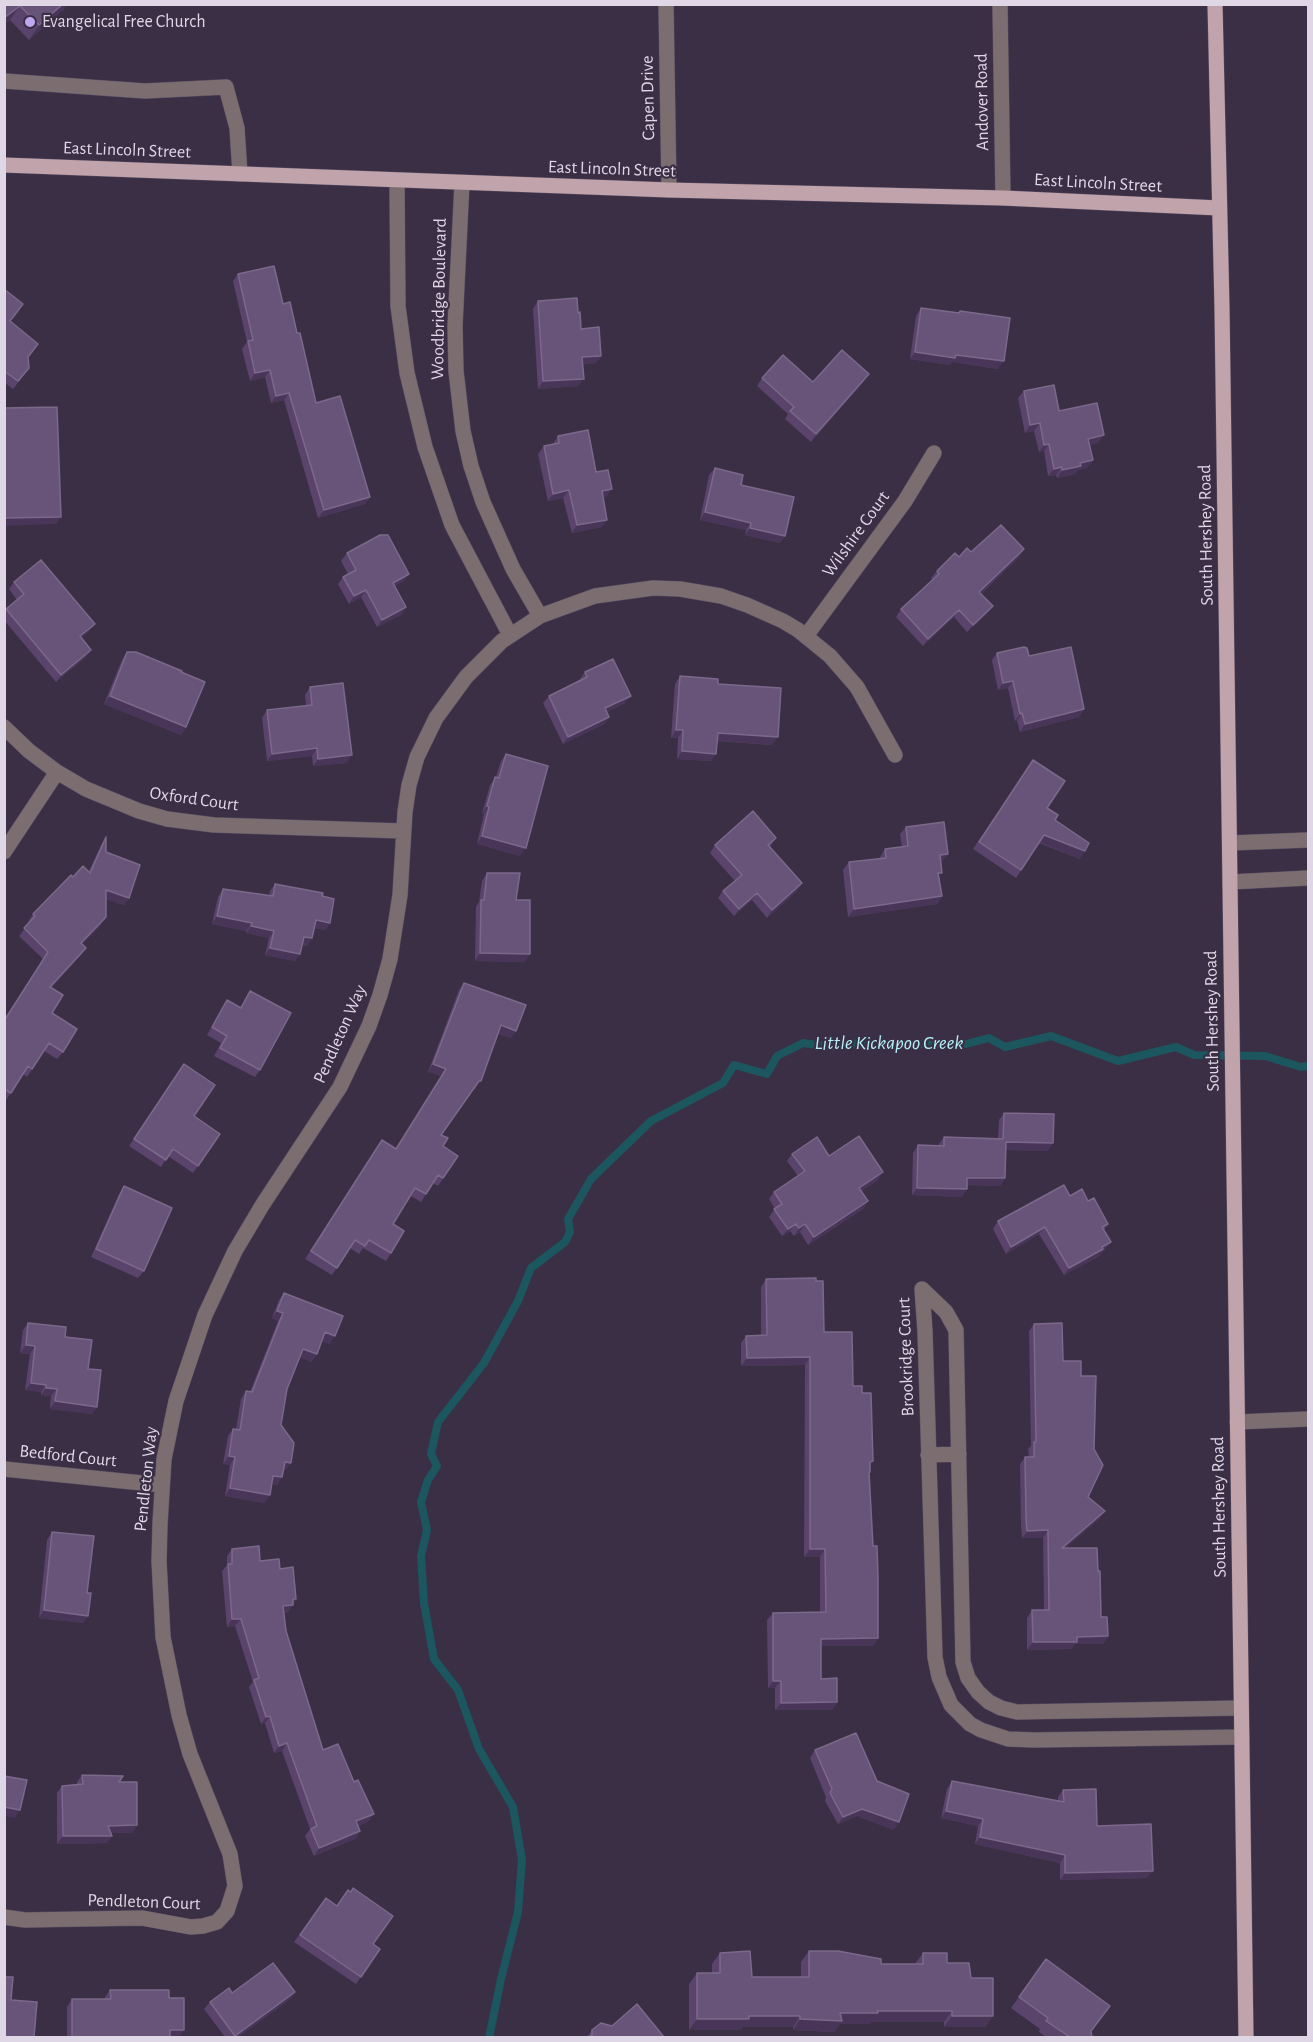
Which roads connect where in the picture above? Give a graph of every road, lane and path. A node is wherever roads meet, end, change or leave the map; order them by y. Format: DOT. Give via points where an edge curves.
graph roads {
  1 [pos="666,4"];
  2 [pos="1000,4"];
  3 [pos="1215,4"];
  4 [pos="4,81"];
  5 [pos="4,165"];
  6 [pos="240,174"];
  7 [pos="397,181"];
  8 [pos="462,183"];
  9 [pos="669,190"];
  10 [pos="1003,198"];
  11 [pos="1219,208"];
  12 [pos="934,453"];
  13 [pos="540,616"];
  14 [pos="510,635"];
  15 [pos="807,636"];
  16 [pos="4,727"];
  17 [pos="895,755"];
  18 [pos="57,771"];
  19 [pos="403,831"];
  20 [pos="1308,840"];
  21 [pos="1230,843"];
  22 [pos="4,852"];
  23 [pos="1308,878"];
  24 [pos="1230,882"];
  25 [pos="1308,1419"];
  26 [pos="1237,1422"];
  27 [pos="958,1454"];
  28 [pos="928,1455"];
  29 [pos="4,1469"];
  30 [pos="162,1485"];
  31 [pos="962,1621"];
  32 [pos="934,1623"];
  33 [pos="1241,1708"];
  34 [pos="1034,1712"];
  35 [pos="1242,1737"];
  36 [pos="1034,1740"];
  37 [pos="231,1897"];
  38 [pos="4,1917"];
  39 [pos="1246,2037"];
  1 -- 9 [label="street, Capen Drive"];
  2 -- 10 [label="street, Andover Road"];
  3 -- 11 [label="main road, South Hershey Road"];
  4 -- 6 [label="street" via="146,91 226,87 237,128"];
  5 -- 6 [label="main road, East Lincoln Street"];
  6 -- 7 [label="main road, East Lincoln Street"];
  7 -- 8 [label="main road, East Lincoln Street"];
  7 -- 14 [label="street, Woodbridge Boulevard" via="398,306 407,373 425,447 452,525"];
  8 -- 9 [label="main road, East Lincoln Street"];
  8 -- 13 [label="street, Woodbridge Boulevard" via="455,326 463,431 486,511"];
  9 -- 10 [label="main road, East Lincoln Street"];
  10 -- 11 [label="main road, East Lincoln Street"];
  11 -- 21 [label="main road, South Hershey Road"];
  12 -- 15 [label="street, Wilshire Court" via="905,501"];
  13 -- 14 [label="street, Pendleton Way"];
  13 -- 15 [label="street, Pendleton Way" via="595,596 653,588 680,589 747,605"];
  14 -- 19 [label="street, Pendleton Way" via="466,677 436,718 414,766"];
  15 -- 17 [label="street, Pendleton Way" via="857,687"];
  16 -- 18 [label="street, Oxford Court"];
  18 -- 19 [label="street, Oxford Court" via="86,789 167,819 214,825"];
  18 -- 22 [label="street"];
  19 -- 30 [label="street, Pendleton Way" via="400,895 390,959 369,1026 340,1087 235,1251 205,1315 176,1401"];
  20 -- 21 [label="street"];
  21 -- 24 [label="main road, South Hershey Road"];
  23 -- 24 [label="street"];
  24 -- 26 [label="main road, South Hershey Road"];
  25 -- 26 [label="street"];
  26 -- 33 [label="main road, South Hershey Road"];
  27 -- 28 [label="street"];
  27 -- 28 [label="street, Brookridge Court" via="956,1330 946,1312 922,1289"];
  27 -- 31 [label="street, Brookridge Court"];
  28 -- 32 [label="street, Brookridge Court"];
  29 -- 30 [label="street, Bedford Court"];
  30 -- 37 [label="street, Pendleton Way" via="159,1561 163,1637 190,1754 230,1854 235,1886"];
  31 -- 32 [label="street"];
  31 -- 34 [label="street, Brookridge Court" via="963,1662 978,1692 1002,1708"];
  32 -- 36 [label="street, Brookridge Court" via="939,1677 951,1705 981,1730 1008,1739"];
  33 -- 34 [label="street, Brookridge Court"];
  33 -- 35 [label="main road, South Hershey Road"];
  34 -- 36 [label="street"];
  35 -- 36 [label="street, Brookridge Court"];
  35 -- 39 [label="main road, South Hershey Road"];
  37 -- 38 [label="street, Pendleton Court" via="227,1911 217,1922 203,1926 142,1918"];
}
